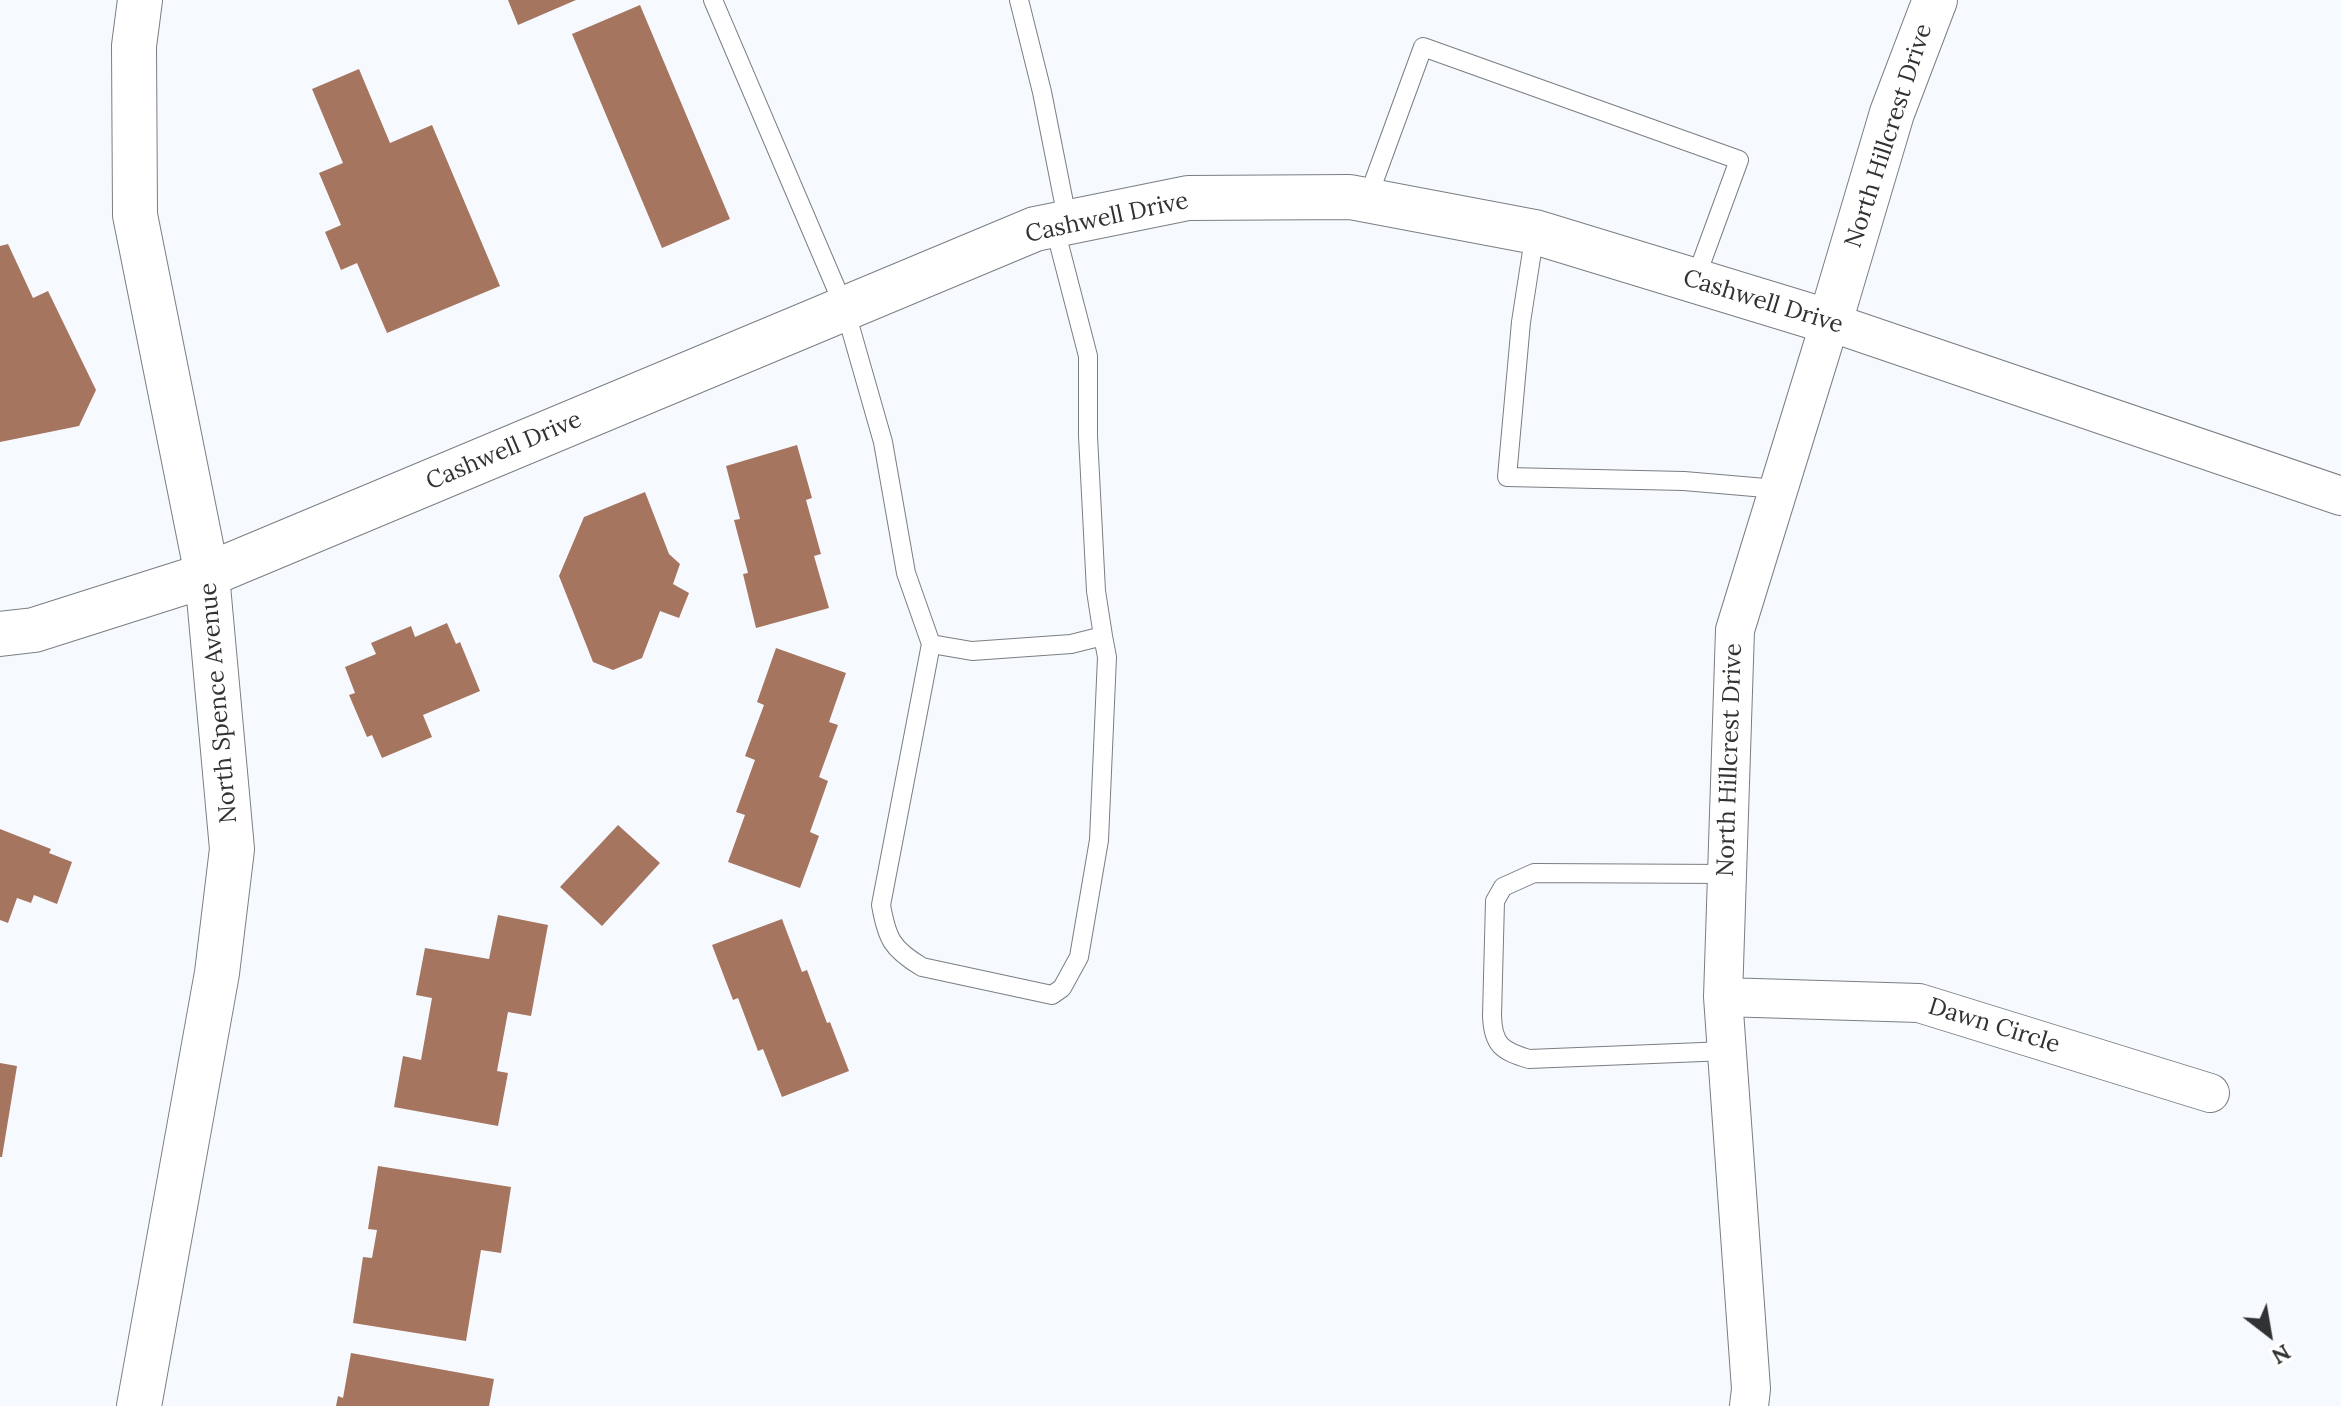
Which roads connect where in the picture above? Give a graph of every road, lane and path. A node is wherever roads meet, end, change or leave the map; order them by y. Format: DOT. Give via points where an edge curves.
graph roads {
  1 [pos="140,0"];
  2 [pos="713,0"];
  3 [pos="1019,0"];
  4 [pos="1935,0"];
  5 [pos="1367,200"];
  6 [pos="1061,224"];
  7 [pos="1535,232"];
  8 [pos="1695,280"];
  9 [pos="845,309"];
  10 [pos="1830,322"];
  11 [pos="1777,489"];
  12 [pos="2341,496"];
  13 [pos="207,575"];
  14 [pos="0,634"];
  15 [pos="1103,636"];
  16 [pos="931,644"];
  17 [pos="1727,874"];
  18 [pos="1723,997"];
  19 [pos="1727,1051"];
  20 [pos="2210,1093"];
  21 [pos="139,1406"];
  22 [pos="1749,1406"];
  1 -- 13 [label="street, North Spence Avenue" via="134,46 135,215"];
  2 -- 9 [label="lane"];
  3 -- 6 [label="lane" via="1042,92"];
  4 -- 10 [label="street, North Hillcrest Drive" via="1892,113"];
  5 -- 6 [label="street, Cashwell Drive" via="1188,198"];
  5 -- 7 [label="street, Cashwell Drive"];
  5 -- 8 [label="lane" via="1423,47 1739,160"];
  6 -- 9 [label="street, Cashwell Drive" via="1035,229"];
  6 -- 15 [label="lane" via="1088,356 1096,591"];
  7 -- 8 [label="street, Cashwell Drive"];
  7 -- 11 [label="lane" via="1507,477"];
  8 -- 10 [label="street, Cashwell Drive"];
  9 -- 13 [label="street, Cashwell Drive"];
  9 -- 16 [label="lane" via="883,442 906,573"];
  10 -- 11 [label="street, North Hillcrest Drive"];
  10 -- 12 [label="street, Cashwell Drive"];
  11 -- 17 [label="street, North Hillcrest Drive" via="1735,630"];
  13 -- 14 [label="street, Cashwell Drive" via="34,630"];
  13 -- 21 [label="street, North Spence Avenue" via="232,849 217,973"];
  15 -- 16 [label="lane" via="1071,644 972,651"];
  15 -- 16 [label="lane" via="1107,657 1099,840 1079,957 1062,988 1052,995 922,967 895,948 884,926 881,905"];
  17 -- 18 [label="street, North Hillcrest Drive"];
  17 -- 19 [label="lane" via="1534,873 1503,887 1495,901 1492,1016 1492,1034 1499,1045 1529,1059"];
  18 -- 19 [label="street, North Hillcrest Drive"];
  18 -- 20 [label="street, Dawn Circle" via="1919,1003"];
  19 -- 22 [label="street, North Hillcrest Drive"];
}
